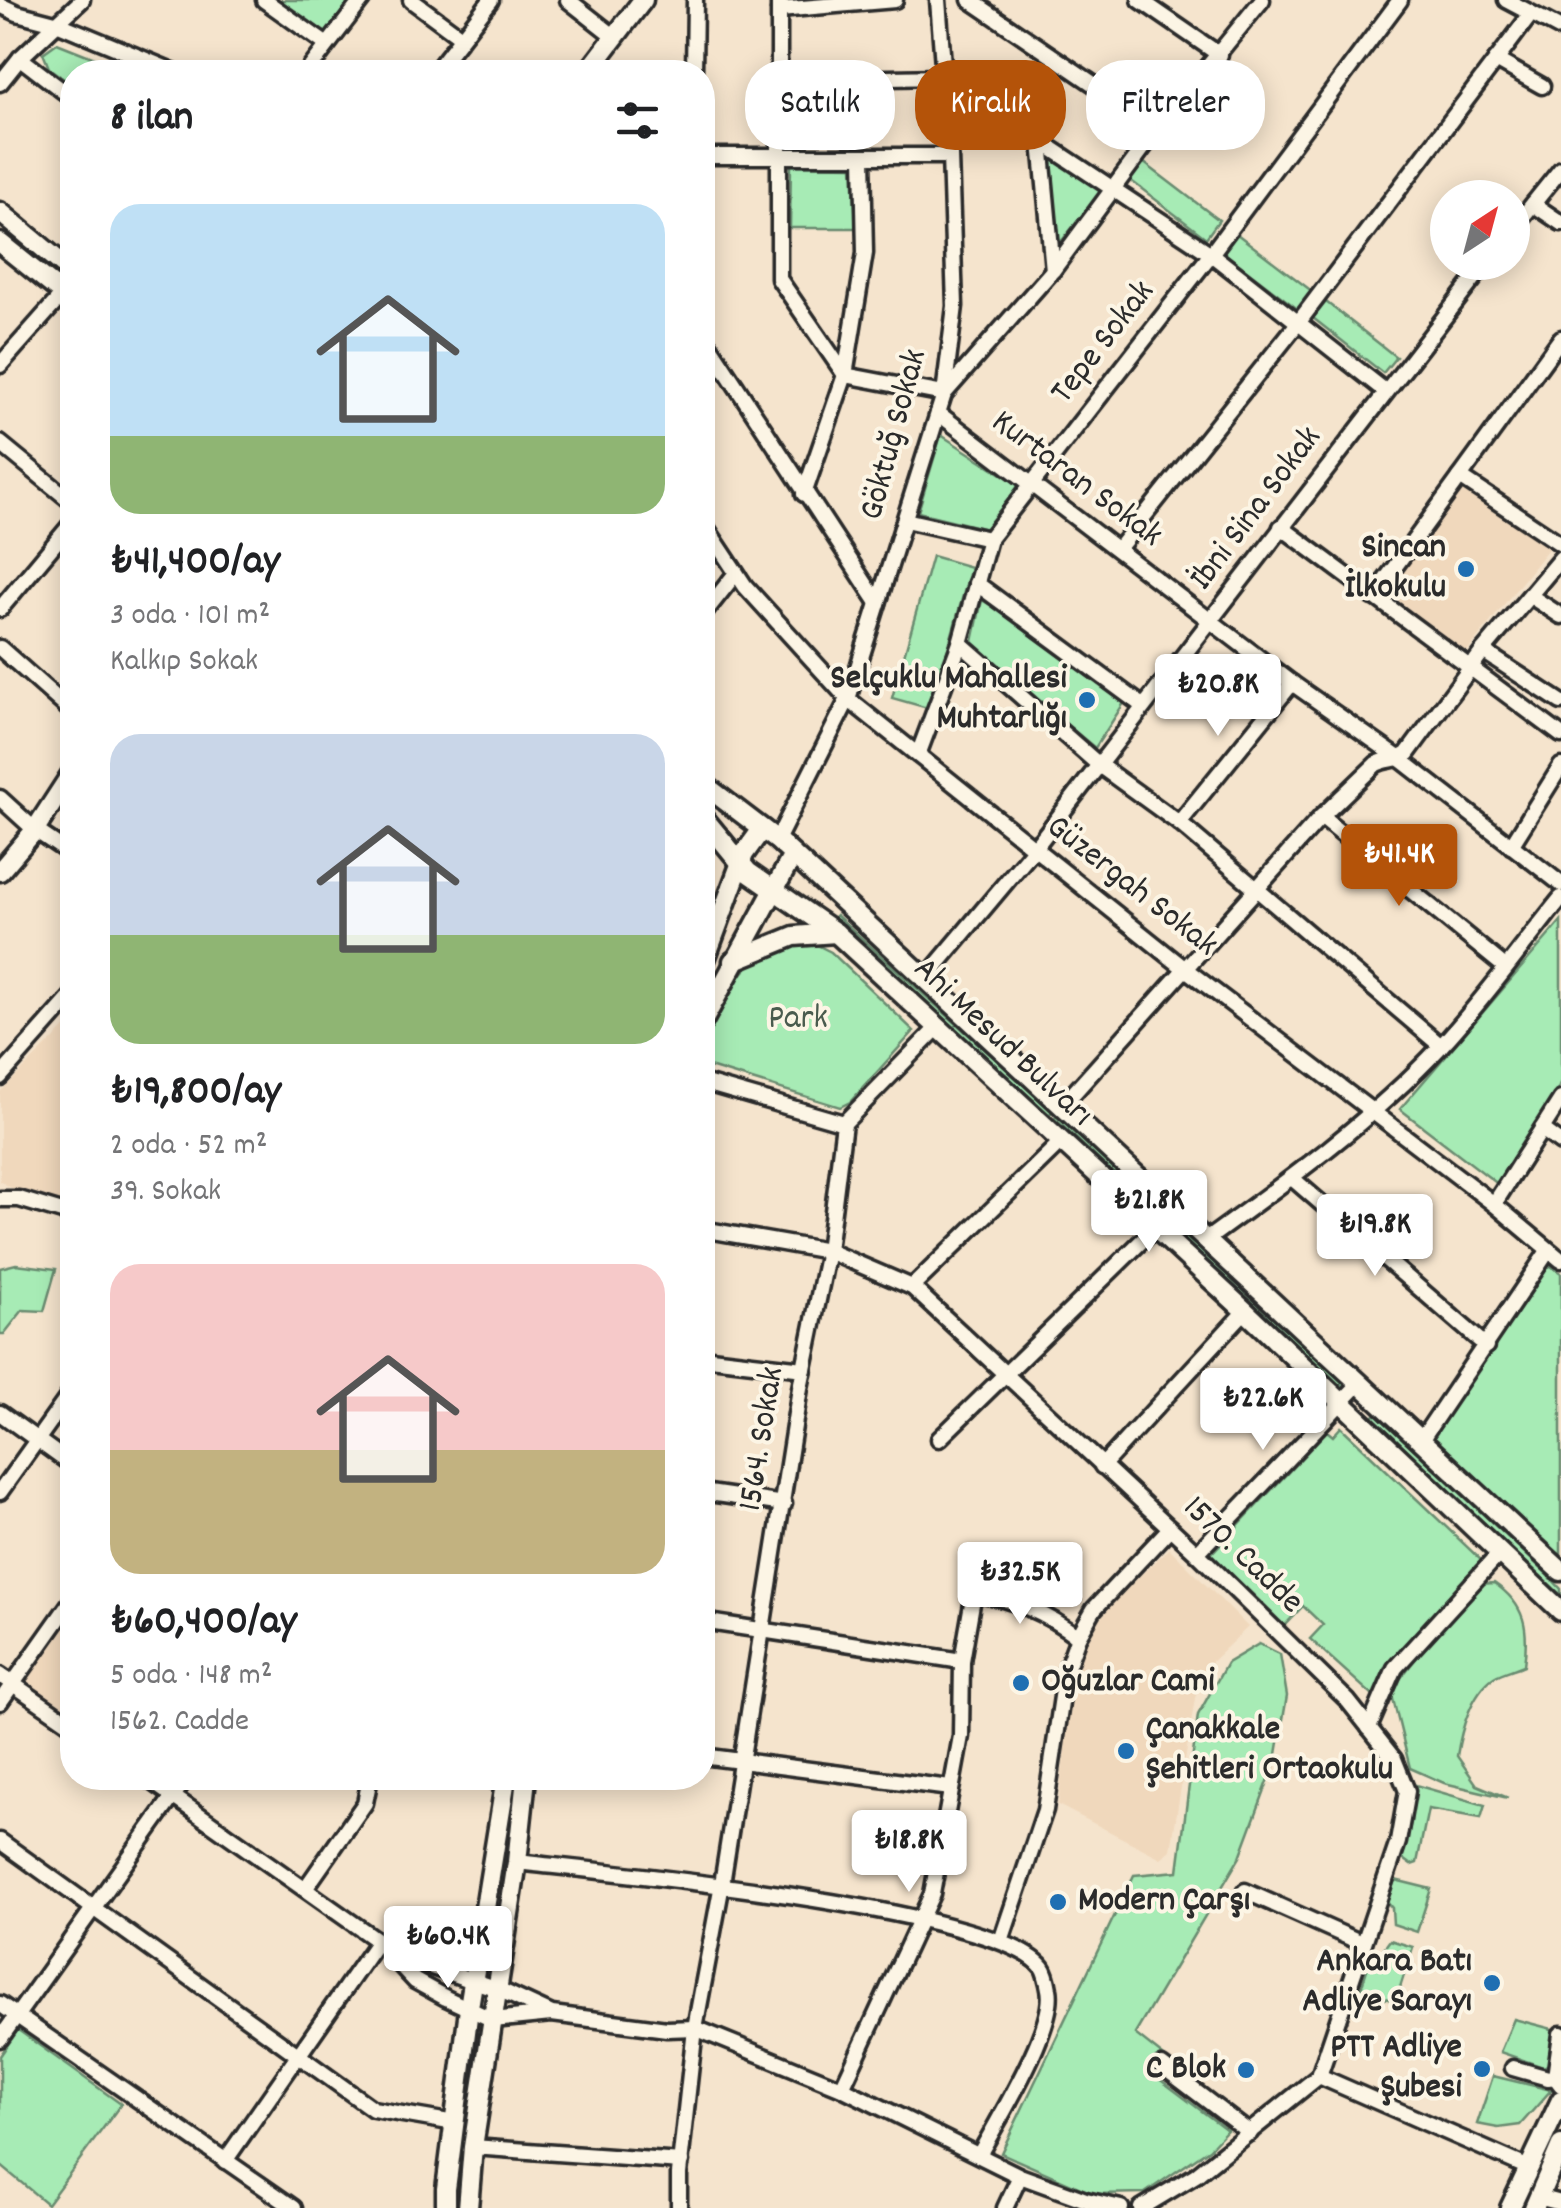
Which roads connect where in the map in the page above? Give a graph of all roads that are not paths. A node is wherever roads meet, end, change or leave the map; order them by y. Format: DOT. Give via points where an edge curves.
graph roads {
  1 [pos="82,0"];
  2 [pos="264,0"];
  3 [pos="362,0"];
  4 [pos="411,0"];
  5 [pos="491,0"];
  6 [pos="568,0"];
  7 [pos="643,0"];
  8 [pos="695,0"];
  9 [pos="895,0"];
  10 [pos="938,0"];
  11 [pos="970,0"];
  12 [pos="1140,0"];
  13 [pos="1262,0"];
  14 [pos="1400,0"];
  15 [pos="1506,0"];
  16 [pos="0,5"];
  17 [pos="779,5"];
  18 [pos="1531,14"];
  19 [pos="59,24"];
  20 [pos="1561,29"];
  21 [pos="615,37"];
  22 [pos="461,38"];
  23 [pos="327,46"];
  24 [pos="1220,55"];
  25 [pos="20,58"];
  26 [pos="145,60"];
  27 [pos="316,60"];
  28 [pos="444,60"];
  29 [pos="597,60"];
  30 [pos="694,60"];
  31 [pos="778,60"];
  32 [pos="943,60"];
  33 [pos="1216,60"];
  34 [pos="1496,60"];
  35 [pos="1086,79"];
  36 [pos="0,82"];
  37 [pos="1542,86"];
  38 [pos="60,89"];
  39 [pos="778,150"];
  40 [pos="950,150"];
  41 [pos="1042,150"];
  42 [pos="1054,150"];
  43 [pos="1141,150"];
  44 [pos="715,156"];
  45 [pos="778,156"];
  46 [pos="862,156"];
  47 [pos="950,156"];
  48 [pos="1561,169"];
  49 [pos="1113,186"];
  50 [pos="1533,204"];
  51 [pos="1530,208"];
  52 [pos="0,212"];
  53 [pos="1561,223"];
  54 [pos="0,243"];
  55 [pos="1211,254"];
  56 [pos="60,262"];
  57 [pos="1053,270"];
  58 [pos="1473,280"];
  59 [pos="60,292"];
  60 [pos="60,306"];
  61 [pos="1298,323"];
  62 [pos="1561,338"];
  63 [pos="715,354"];
  64 [pos="0,365"];
  65 [pos="844,375"];
  66 [pos="1385,391"];
  67 [pos="944,394"];
  68 [pos="938,413"];
  69 [pos="0,443"];
  70 [pos="1460,477"];
  71 [pos="1032,483"];
  72 [pos="60,492"];
  73 [pos="804,494"];
  74 [pos="904,520"];
  75 [pos="1280,527"];
  76 [pos="60,537"];
  77 [pos="988,539"];
  78 [pos="715,541"];
  79 [pos="1561,544"];
  80 [pos="1118,549"];
  81 [pos="1561,558"];
  82 [pos="736,573"];
  83 [pos="976,583"];
  84 [pos="1373,597"];
  85 [pos="1532,597"];
  86 [pos="715,600"];
  87 [pos="878,603"];
  88 [pos="0,609"];
  89 [pos="1561,616"];
  90 [pos="1209,621"];
  91 [pos="960,643"];
  92 [pos="0,648"];
  93 [pos="1484,652"];
  94 [pos="1470,669"];
  95 [pos="1292,683"];
  96 [pos="848,698"];
  97 [pos="60,701"];
  98 [pos="1561,702"];
  99 [pos="1144,706"];
  100 [pos="1561,734"];
  101 [pos="918,755"];
  102 [pos="1400,759"];
  103 [pos="1099,765"];
  104 [pos="1561,766"];
  105 [pos="60,791"];
  106 [pos="715,793"];
  107 [pos="0,798"];
  108 [pos="1321,816"];
  109 [pos="1179,823"];
  110 [pos="762,829"];
  111 [pos="34,830"];
  112 [pos="715,832"];
  113 [pos="778,840"];
  114 [pos="1511,846"];
  115 [pos="60,847"];
  116 [pos="1034,850"];
  117 [pos="793,855"];
  118 [pos="741,864"];
  119 [pos="0,871"];
  120 [pos="1561,884"];
  121 [pos="1256,889"];
  122 [pos="774,890"];
  123 [pos="1561,898"];
  124 [pos="715,933"];
  125 [pos="836,933"];
  126 [pos="733,962"];
  127 [pos="1505,967"];
  128 [pos="1184,968"];
  129 [pos="924,980"];
  130 [pos="715,998"];
  131 [pos="60,1014"];
  132 [pos="938,1027"];
  133 [pos="1441,1046"];
  134 [pos="0,1077"];
  135 [pos="715,1086"];
  136 [pos="1561,1099"];
  137 [pos="1062,1106"];
  138 [pos="1372,1111"];
  139 [pos="844,1123"];
  140 [pos="1542,1128"];
  141 [pos="1061,1142"];
  142 [pos="1561,1143"];
  143 [pos="1292,1178"];
  144 [pos="0,1199"];
  145 [pos="1494,1204"];
  146 [pos="60,1212"];
  147 [pos="1155,1228"];
  148 [pos="715,1232"];
  149 [pos="1206,1240"];
  150 [pos="1548,1250"];
  151 [pos="828,1251"];
  152 [pos="1561,1260"];
  153 [pos="912,1287"];
  154 [pos="1244,1312"];
  155 [pos="1486,1346"];
  156 [pos="715,1359"];
  157 [pos="804,1369"];
  158 [pos="1006,1373"];
  159 [pos="1360,1384"];
  160 [pos="1342,1403"];
  161 [pos="60,1408"];
  162 [pos="0,1413"];
  163 [pos="939,1439"];
  164 [pos="1421,1440"];
  165 [pos="37,1442"];
  166 [pos="60,1458"];
  167 [pos="1102,1466"];
  168 [pos="0,1492"];
  169 [pos="715,1494"];
  170 [pos="784,1504"];
  171 [pos="1170,1528"];
  172 [pos="1197,1552"];
  173 [pos="1500,1553"];
  174 [pos="1561,1571"];
  175 [pos="1561,1611"];
  176 [pos="60,1615"];
  177 [pos="715,1623"];
  178 [pos="760,1629"];
  179 [pos="1078,1637"];
  180 [pos="962,1661"];
  181 [pos="6,1680"];
  182 [pos="0,1702"];
  183 [pos="60,1717"];
  184 [pos="1369,1728"];
  185 [pos="715,1757"];
  186 [pos="742,1760"];
  187 [pos="950,1788"];
  188 [pos="164,1790"];
  189 [pos="177,1790"];
  190 [pos="368,1790"];
  191 [pos="503,1790"];
  192 [pos="525,1790"];
  193 [pos="172,1796"];
  194 [pos="0,1841"];
  195 [pos="517,1862"];
  196 [pos="722,1884"];
  197 [pos="305,1889"];
  198 [pos="1245,1890"];
  199 [pos="93,1908"];
  200 [pos="922,1920"];
  201 [pos="378,1941"];
  202 [pos="1001,1941"];
  203 [pos="1362,1943"];
  204 [pos="393,1954"];
  205 [pos="474,1982"];
  206 [pos="498,1988"];
  207 [pos="0,2004"];
  208 [pos="469,2011"];
  209 [pos="552,2014"];
  210 [pos="17,2015"];
  211 [pos="493,2020"];
  212 [pos="696,2028"];
  213 [pos="1561,2034"];
  214 [pos="0,2039"];
  215 [pos="298,2056"];
  216 [pos="1162,2066"];
  217 [pos="1514,2068"];
  218 [pos="1319,2076"];
  219 [pos="1558,2081"];
  220 [pos="842,2088"];
  221 [pos="1561,2100"];
  222 [pos="455,2123"];
  223 [pos="1250,2133"];
  224 [pos="472,2147"];
  225 [pos="980,2155"];
  226 [pos="1559,2158"];
  227 [pos="226,2160"];
  228 [pos="681,2162"];
  229 [pos="1529,2168"];
  230 [pos="1020,2176"];
  231 [pos="1561,2202"];
  232 [pos="1536,2203"];
  233 [pos="294,2208"];
  234 [pos="446,2208"];
  235 [pos="468,2208"];
  236 [pos="678,2208"];
  237 [pos="1005,2208"];
  238 [pos="1121,2208"];
  239 [pos="1142,2208"];
  240 [pos="1510,2208"];
  1 -- 19 [label="street"];
  2 -- 23 [label="street"];
  3 -- 23 [label="street"];
  4 -- 22 [label="street"];
  5 -- 22 [label="street"];
  6 -- 21 [label="street"];
  7 -- 21 [label="main road"];
  8 -- 30 [label="street"];
  9 -- 17 [label="street"];
  10 -- 32 [label="street, Göktuğ Sokak"];
  11 -- 35 [label="street"];
  12 -- 24 [label="street"];
  13 -- 24 [label="street"];
  14 -- 55 [label="street, Tepe Sokak"];
  15 -- 18 [label="street"];
  16 -- 19 [label="street"];
  17 -- 31 [label="street"];
  18 -- 20 [label="street"];
  18 -- 34 [label="street"];
  19 -- 25 [label="street"];
  19 -- 26 [label="street"];
  21 -- 29 [label="main road"];
  22 -- 28 [label="street"];
  23 -- 27 [label="street"];
  24 -- 33 [label="street"];
  25 -- 36 [label="street"];
  25 -- 38 [label="street"];
  34 -- 37 [label="street"];
  34 -- 61 [label="street"];
  39 -- 45 [label="street"];
  40 -- 47 [label="street, Göktuğ Sokak"];
  41 -- 57 [label="street"];
  42 -- 49 [label="street"];
  43 -- 49 [label="street"];
  44 -- 45 [label="street"];
  45 -- 46 [label="street"];
  45 -- 65 [label="street" via="779,279"];
  46 -- 47 [label="street"];
  46 -- 65 [label="street" via="865,253"];
  47 -- 67 [label="street, Göktuğ Sokak" via="955,306"];
  48 -- 50 [label="street"];
  49 -- 55 [label="street"];
  49 -- 57 [label="street"];
  50 -- 51 [label="street"];
  50 -- 53 [label="street"];
  52 -- 56 [label="main road"];
  54 -- 59 [label="main road"];
  55 -- 61 [label="street"];
  55 -- 71 [label="street, Tepe Sokak"];
  57 -- 67 [label="street"];
  58 -- 66 [label="street, İbni Sina Sokak"];
  60 -- 64 [label="street"];
  61 -- 66 [label="street"];
  61 -- 80 [label="street"];
  62 -- 70 [label="street"];
  63 -- 73 [label="street"];
  65 -- 67 [label="street"];
  65 -- 73 [label="street"];
  66 -- 75 [label="street, İbni Sina Sokak"];
  67 -- 68 [label="street, Göktuğ Sokak"];
  68 -- 71 [label="street, Kurtaran Sokak"];
  68 -- 74 [label="street, Göktuğ Sokak"];
  69 -- 72 [label="street"];
  70 -- 79 [label="street"];
  70 -- 84 [label="street"];
  71 -- 77 [label="street, Tepe Sokak"];
  71 -- 80 [label="street, Kurtaran Sokak"];
  73 -- 87 [label="street"];
  74 -- 77 [label="street"];
  74 -- 87 [label="street, Göktuğ Sokak"];
  75 -- 84 [label="street"];
  75 -- 90 [label="street, İbni Sina Sokak"];
  76 -- 88 [label="street"];
  77 -- 83 [label="street, Tepe Sokak"];
  78 -- 82 [label="street, Güzergah Sokak"];
  80 -- 90 [label="street, Kurtaran Sokak"];
  81 -- 85 [label="street"];
  82 -- 86 [label="street"];
  82 -- 96 [label="street, Güzergah Sokak"];
  83 -- 91 [label="street, Tepe Sokak"];
  83 -- 99 [label="street"];
  84 -- 94 [label="street"];
  85 -- 89 [label="street"];
  85 -- 93 [label="street"];
  87 -- 96 [label="street, Göktuğ Sokak"];
  90 -- 95 [label="street, Kurtaran Sokak"];
  90 -- 99 [label="street, İbni Sina Sokak"];
  91 -- 101 [label="street, Tepe Sokak"];
  91 -- 103 [label="street"];
  92 -- 97 [label="street"];
  93 -- 94 [label="street"];
  93 -- 98 [label="street"];
  94 -- 100 [label="street"];
  94 -- 102 [label="street"];
  95 -- 102 [label="street, Kurtaran Sokak"];
  95 -- 109 [label="street"];
  96 -- 101 [label="street, Güzergah Sokak"];
  96 -- 113 [label="street, Göktuğ Sokak"];
  99 -- 103 [label="street, İbni Sina Sokak"];
  101 -- 116 [label="street, Güzergah Sokak"];
  102 -- 108 [label="street" via="1376,764"];
  102 -- 114 [label="street, Kurtaran Sokak"];
  103 -- 109 [label="street"];
  103 -- 116 [label="street, İbni Sina Sokak"];
  104 -- 114 [label="street"];
  105 -- 111 [label="main road"];
  106 -- 110 [label="main road, Ahi Mesud Bulvarı"];
  107 -- 111 [label="street"];
  108 -- 121 [label="street"];
  108 -- 127 [label="street"];
  109 -- 121 [label="street"];
  110 -- 113 [label="main road, Ahi Mesud Bulvarı"];
  110 -- 118 [label="main road"];
  111 -- 115 [label="street"];
  111 -- 119 [label="main road"];
  112 -- 118 [label="main road, Ahi Mesud Bulvarı"];
  113 -- 117 [label="main road, Ahi Mesud Bulvarı"];
  114 -- 120 [label="street, Kurtaran Sokak"];
  116 -- 128 [label="street, Güzergah Sokak"];
  116 -- 129 [label="street, İbni Sina Sokak"];
  117 -- 122 [label="main road"];
  117 -- 129 [label="main road, Ahi Mesud Bulvarı"];
  118 -- 122 [label="main road, Ahi Mesud Bulvarı"];
  118 -- 124 [label="main road"];
  121 -- 128 [label="street"];
  121 -- 133 [label="street"];
  122 -- 125 [label="main road, Ahi Mesud Bulvarı"];
  122 -- 126 [label="main road"];
  123 -- 127 [label="street"];
  125 -- 126 [label="main road" via="794,936"];
  125 -- 132 [label="main road, Ahi Mesud Bulvarı"];
  126 -- 130 [label="main road"];
  127 -- 133 [label="street"];
  128 -- 137 [label="street"];
  128 -- 138 [label="street, Güzergah Sokak"];
  129 -- 137 [label="main road, Ahi Mesud Bulvarı"];
  131 -- 134 [label="street"];
  132 -- 139 [label="street"];
  132 -- 141 [label="main road, Ahi Mesud Bulvarı"];
  133 -- 138 [label="street"];
  135 -- 139 [label="street"];
  136 -- 140 [label="street"];
  137 -- 149 [label="main road, Ahi Mesud Bulvarı"];
  138 -- 143 [label="street"];
  138 -- 145 [label="street, Güzergah Sokak"];
  139 -- 151 [label="street, 1564. Sokak"];
  140 -- 142 [label="street"];
  140 -- 145 [label="street"];
  141 -- 147 [label="main road, Ahi Mesud Bulvarı"];
  141 -- 153 [label="street"];
  143 -- 149 [label="street"];
  143 -- 155 [label="street"];
  144 -- 146 [label="street"];
  145 -- 150 [label="street, Güzergah Sokak"];
  147 -- 154 [label="main road, Ahi Mesud Bulvarı"];
  147 -- 158 [label="street"];
  148 -- 151 [label="street, 1570. Cadde"];
  149 -- 159 [label="main road, Ahi Mesud Bulvarı"];
  150 -- 152 [label="street, Güzergah Sokak"];
  150 -- 155 [label="street"];
  151 -- 153 [label="street, 1570. Cadde"];
  151 -- 157 [label="street, 1564. Sokak"];
  153 -- 158 [label="street, 1570. Cadde"];
  154 -- 160 [label="main road, Ahi Mesud Bulvarı"];
  154 -- 167 [label="street"];
  155 -- 164 [label="street"];
  156 -- 157 [label="street"];
  157 -- 170 [label="street, 1564. Sokak"];
  158 -- 163 [label="street"];
  158 -- 167 [label="street, 1570. Cadde"];
  159 -- 160 [label="street"];
  159 -- 164 [label="main road, Ahi Mesud Bulvarı"];
  160 -- 172 [label="street"];
  160 -- 173 [label="main road, Ahi Mesud Bulvarı"];
  161 -- 165 [label="street"];
  162 -- 165 [label="street"];
  164 -- 174 [label="main road, Ahi Mesud Bulvarı"];
  165 -- 166 [label="street"];
  165 -- 168 [label="street"];
  167 -- 171 [label="street, 1570. Cadde"];
  169 -- 170 [label="street"];
  170 -- 178 [label="street, 1564. Sokak"];
  171 -- 172 [label="street, 1570. Cadde"];
  171 -- 179 [label="street" via="1094,1609"];
  172 -- 184 [label="street, 1570. Cadde"];
  173 -- 175 [label="main road, Ahi Mesud Bulvarı"];
  173 -- 184 [label="street" via="1395,1668"];
  176 -- 181 [label="street"];
  177 -- 178 [label="street"];
  178 -- 180 [label="street"];
  178 -- 186 [label="street, 1564. Sokak"];
  179 -- 180 [label="street" via="1013,1600 974,1592"];
  179 -- 202 [label="street" via="1066,1670 1045,1810"];
  180 -- 187 [label="street" via="961,1736"];
  181 -- 182 [label="street"];
  181 -- 183 [label="street"];
  184 -- 203 [label="street, 1570. Cadde" via="1394,1760 1406,1791 1398,1842"];
  185 -- 186 [label="street"];
  186 -- 187 [label="street"];
  186 -- 196 [label="street, 1564. Sokak"];
  187 -- 200 [label="street"];
  188 -- 193 [label="street"];
  189 -- 193 [label="street"];
  190 -- 197 [label="street"];
  191 -- 205 [label="main road"];
  192 -- 195 [label="main road"];
  193 -- 197 [label="street"];
  193 -- 199 [label="street"];
  194 -- 199 [label="street"];
  195 -- 196 [label="street"];
  195 -- 206 [label="main road"];
  196 -- 200 [label="street"];
  196 -- 212 [label="street, 1564. Sokak"];
  197 -- 201 [label="street"];
  198 -- 203 [label="street"];
  199 -- 210 [label="street"];
  199 -- 215 [label="street"];
  200 -- 202 [label="street"];
  200 -- 220 [label="street"];
  201 -- 204 [label="street"];
  201 -- 215 [label="street"];
  202 -- 225 [label="street" via="1042,1967 1050,1993 1040,2039"];
  203 -- 218 [label="street, 1570. Cadde"];
  204 -- 205 [label="street"];
  204 -- 208 [label="street" via="415,1980"];
  205 -- 206 [label="street"];
  205 -- 208 [label="main road"];
  206 -- 209 [label="street"];
  206 -- 211 [label="main road"];
  207 -- 210 [label="street"];
  208 -- 211 [label="street"];
  208 -- 222 [label="main road"];
  209 -- 211 [label="street"];
  209 -- 212 [label="street"];
  210 -- 214 [label="street"];
  210 -- 227 [label="street"];
  211 -- 224 [label="main road"];
  212 -- 220 [label="street"];
  212 -- 228 [label="street, 1564. Sokak"];
  213 -- 219 [label="street"];
  215 -- 222 [label="street" via="372,2109"];
  215 -- 227 [label="street"];
  216 -- 223 [label="street"];
  217 -- 219 [label="street"];
  218 -- 223 [label="street"];
  218 -- 229 [label="street"];
  220 -- 225 [label="street"];
  221 -- 229 [label="main road"];
  222 -- 234 [label="main road"];
  223 -- 239 [label="street"];
  224 -- 228 [label="street"];
  224 -- 235 [label="main road"];
  225 -- 230 [label="street"];
  226 -- 232 [label="main road"];
  227 -- 233 [label="street"];
  228 -- 236 [label="street, 1564. Sokak"];
  229 -- 240 [label="main road"];
  230 -- 237 [label="street"];
  230 -- 238 [label="street"];
  231 -- 232 [label="street"];
}
